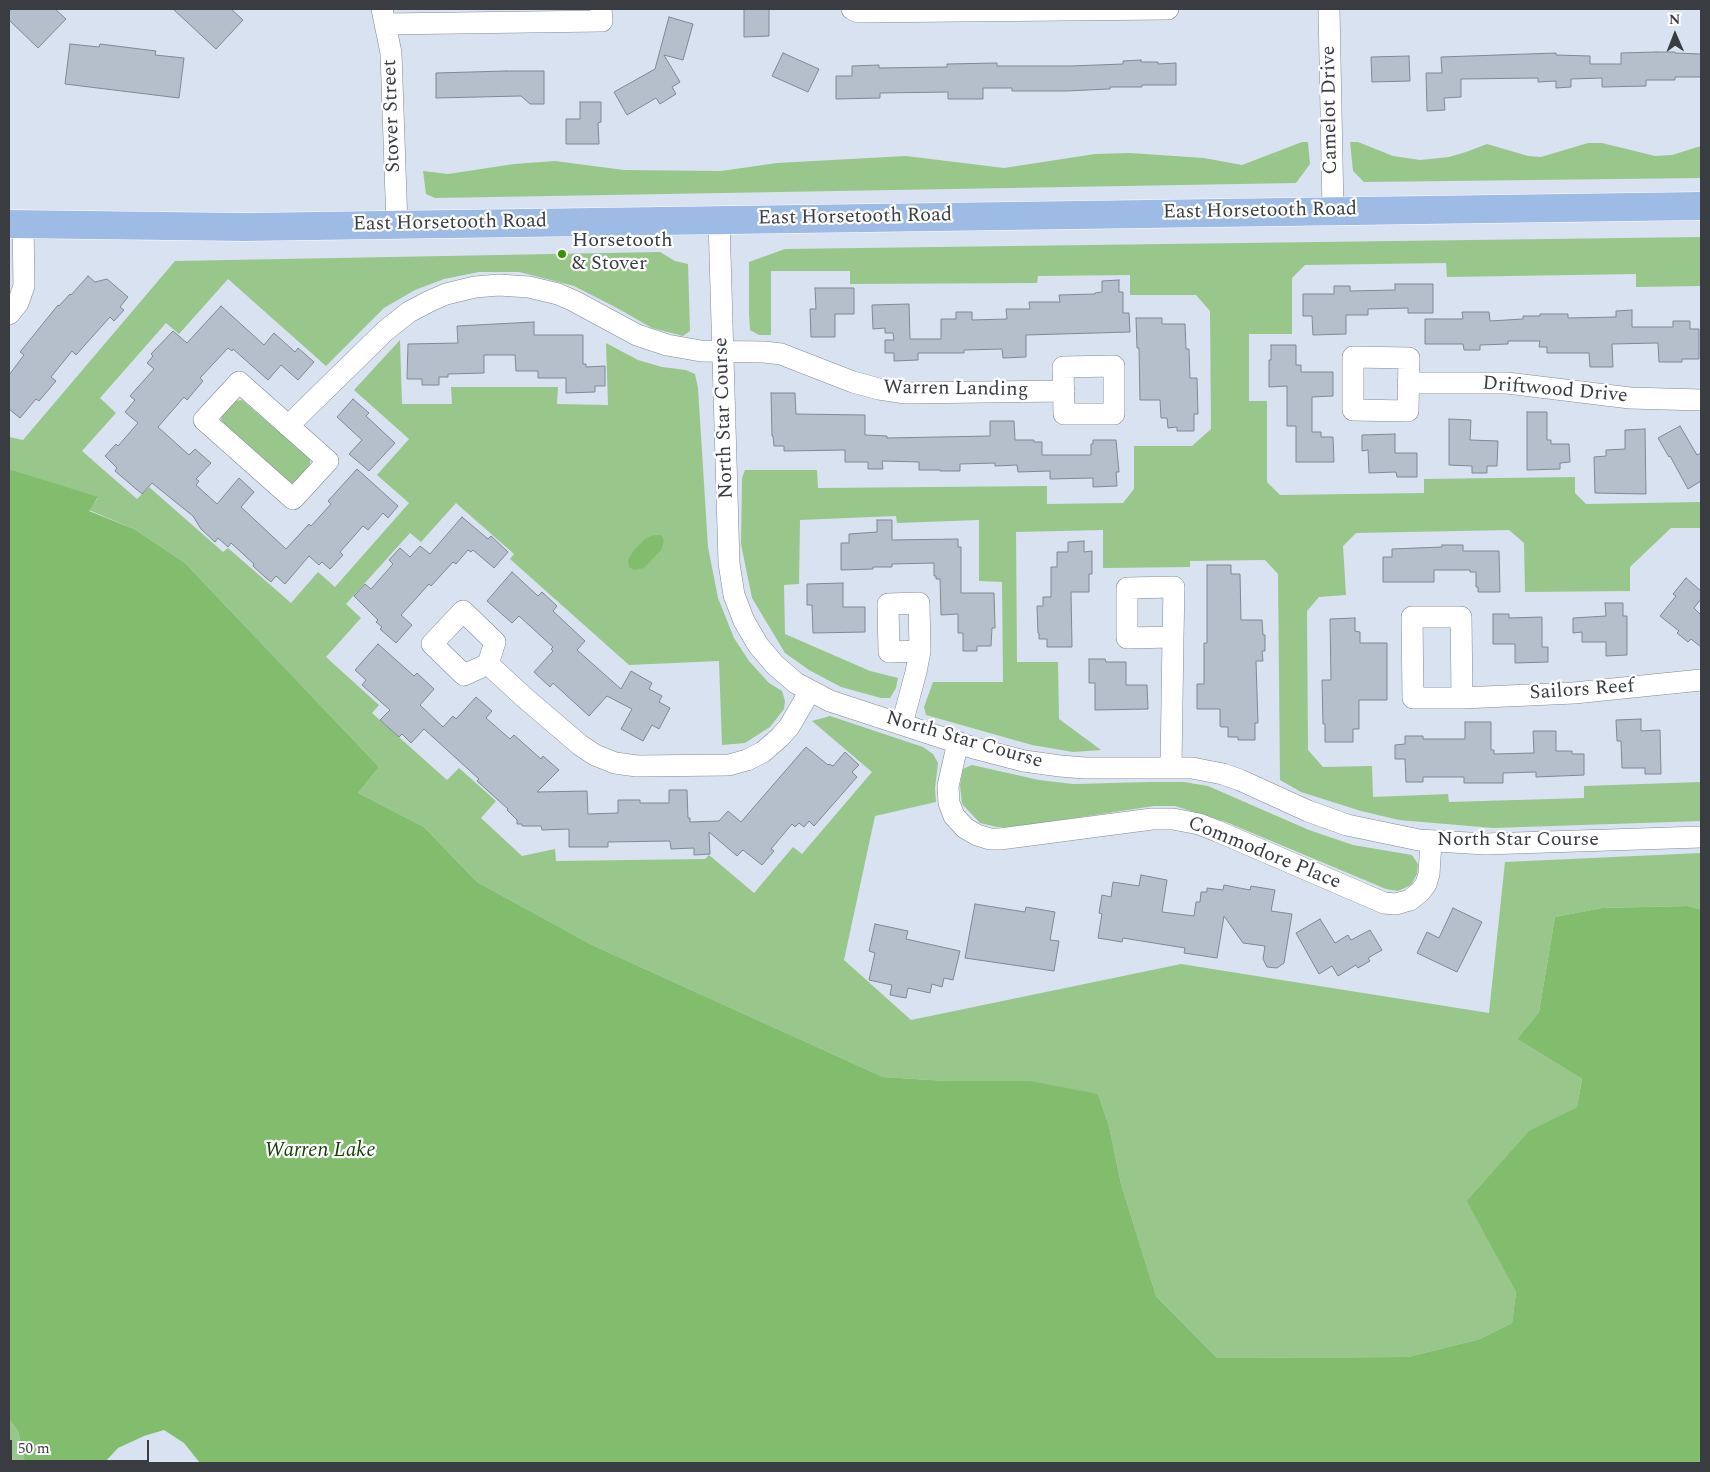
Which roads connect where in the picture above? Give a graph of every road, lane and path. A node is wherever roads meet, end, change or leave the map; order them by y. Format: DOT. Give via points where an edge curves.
graph roads {
  1 [pos="601,9"];
  2 [pos="852,9"];
  3 [pos="1082,9"];
  4 [pos="1168,9"];
  5 [pos="1329,9"];
  6 [pos="384,16"];
  7 [pos="1701,206"];
  8 [pos="1332,211"];
  9 [pos="719,220"];
  10 [pos="16,224"];
  11 [pos="397,225"];
  12 [pos="9,314"];
  13 [pos="723,352"];
  14 [pos="1408,383"];
  15 [pos="1064,391"];
  16 [pos="1701,400"];
  17 [pos="288,426"];
  18 [pos="1173,638"];
  19 [pos="920,651"];
  20 [pos="488,664"];
  21 [pos="1701,680"];
  22 [pos="810,691"];
  23 [pos="1462,698"];
  24 [pos="902,724"];
  25 [pos="958,742"];
  26 [pos="1171,767"];
  27 [pos="1701,837"];
  28 [pos="1431,842"];
  1 -- 6 [label="street" via="602,21"];
  2 -- 3 [label="street" via="858,12"];
  3 -- 4 [label="street"];
  5 -- 8 [label="street, Camelot Drive"];
  6 -- 11 [label="street, Stover Street" via="393,77"];
  7 -- 8 [label="main road, East Horsetooth Road"];
  8 -- 9 [label="main road, East Horsetooth Road"];
  9 -- 11 [label="main road, East Horsetooth Road"];
  9 -- 13 [label="street, North Star Course"];
  10 -- 11 [label="main road, East Horsetooth Road"];
  10 -- 12 [label="street" via="24,286 18,303"];
  13 -- 15 [label="street, Warren Landing" via="781,354 853,382 906,393"];
  13 -- 17 [label="street, Warren Landing" via="667,345 637,335 558,294 529,287 475,287 446,294 409,312 385,331"];
  13 -- 22 [label="street, North Star Course" via="729,563 734,595 758,645 775,665"];
  14 -- 16 [label="street, Driftwood Drive" via="1507,383 1630,398"];
  17 -- 17 [label="street" via="328,462 293,500 204,420 238,382"];
  18 -- 26 [label="street"];
  19 -- 24 [label="street"];
  20 -- 22 [label="street" via="580,745 616,763 637,766 729,764 747,760 763,752 780,737"];
  21 -- 23 [label="street, Sailors Reef" via="1574,693"];
  22 -- 24 [label="street, North Star Course" via="830,701"];
  24 -- 25 [label="street, North Star Course"];
  25 -- 26 [label="street, North Star Course" via="1024,761 1060,766"];
  25 -- 28 [label="street, Commodore Place" via="948,786 949,803 954,816 966,828 990,839 1173,819 1199,824 1384,903 1396,904 1410,900 1426,884"];
  26 -- 28 [label="street, North Star Course" via="1223,774 1308,811 1347,824"];
  27 -- 28 [label="street, North Star Course" via="1485,844"];
}
